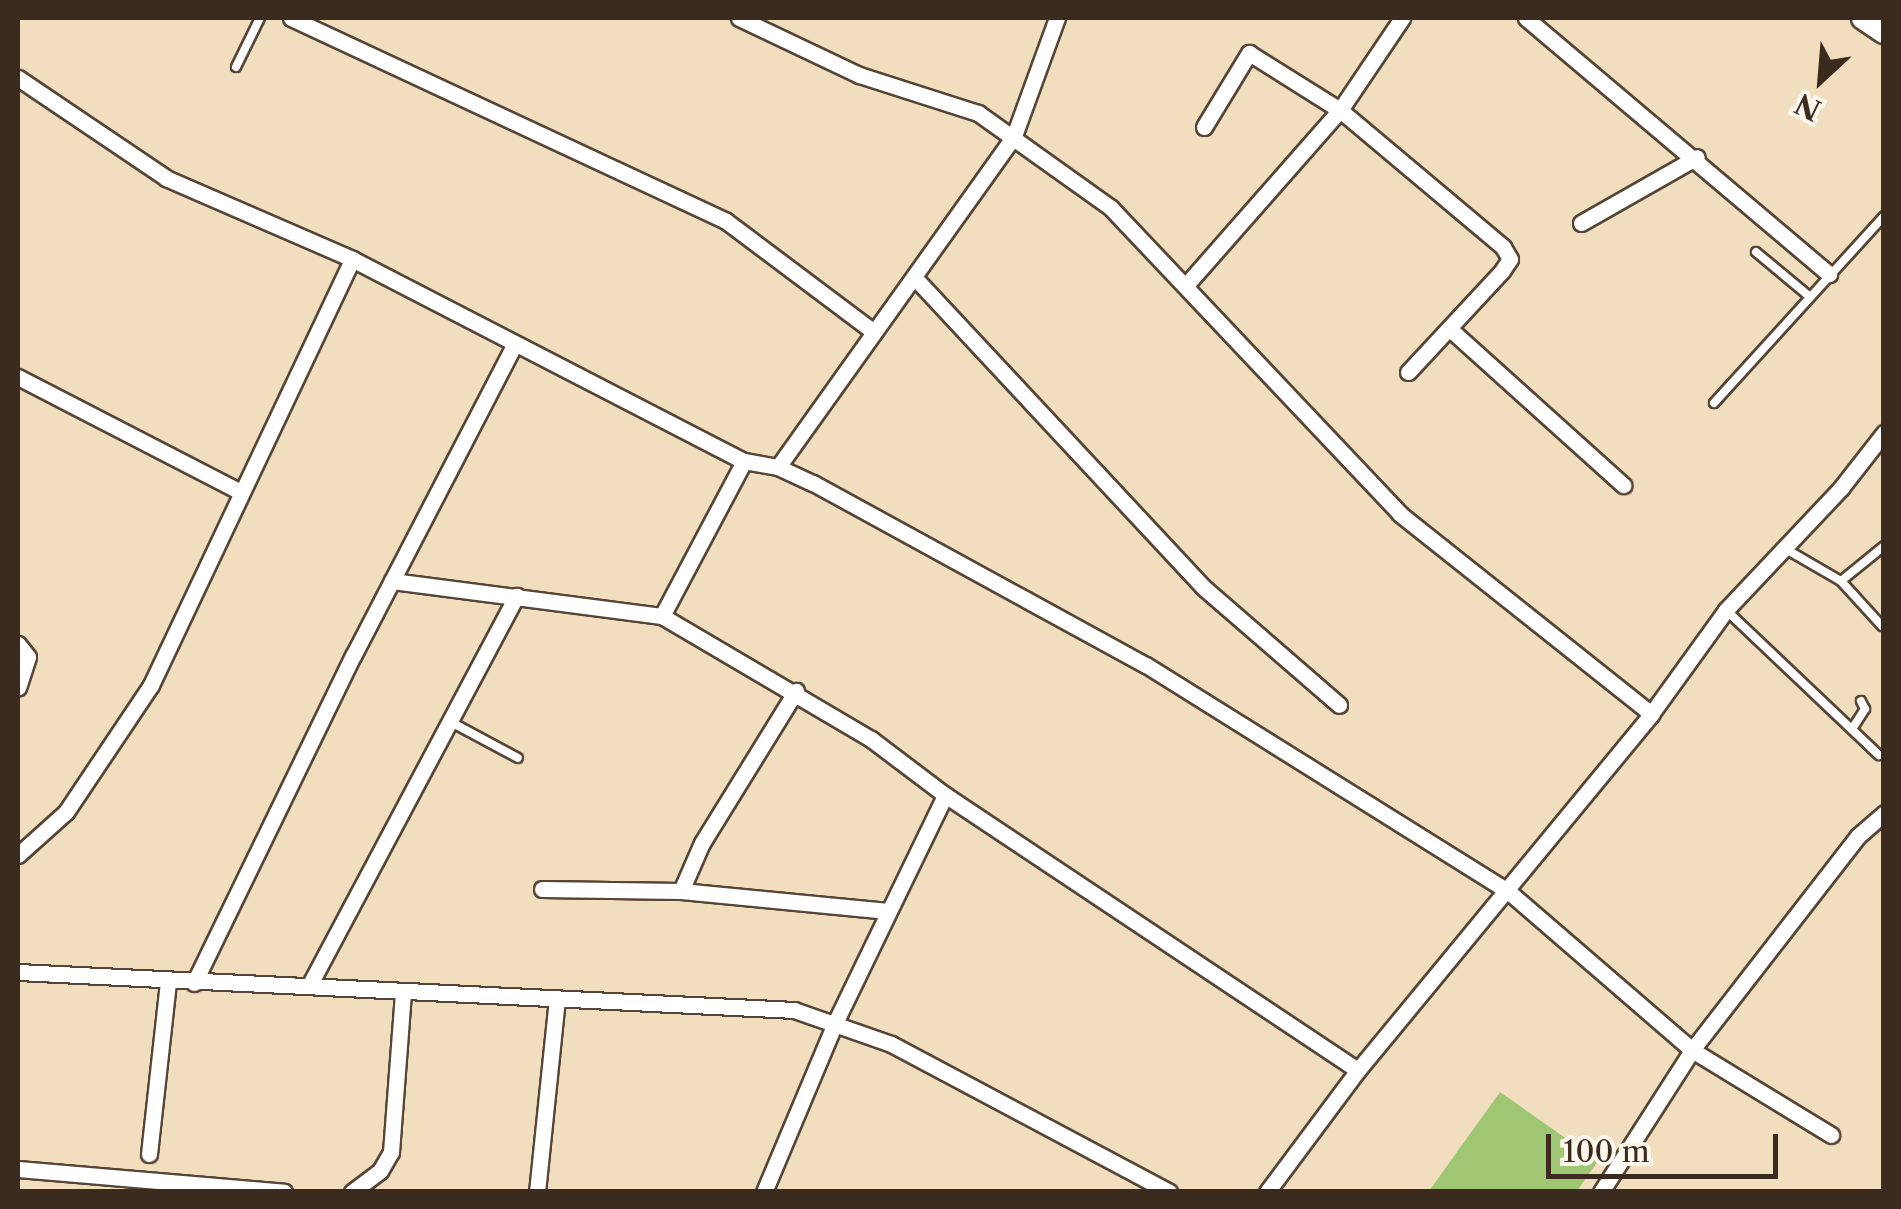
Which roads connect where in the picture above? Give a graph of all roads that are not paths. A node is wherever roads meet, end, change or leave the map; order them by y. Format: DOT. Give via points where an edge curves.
graph roads {
  1 [pos="260,18"];
  2 [pos="291,18"];
  3 [pos="739,18"];
  4 [pos="1057,18"];
  5 [pos="1402,18"];
  6 [pos="1526,18"];
  7 [pos="1863,18"];
  8 [pos="1884,32"];
  9 [pos="236,67"];
  10 [pos="18,78"];
  11 [pos="1340,110"];
  12 [pos="1204,127"];
  13 [pos="1014,136"];
  14 [pos="1697,157"];
  15 [pos="1884,216"];
  16 [pos="1581,223"];
  17 [pos="1756,252"];
  18 [pos="352,260"];
  19 [pos="1829,274"];
  20 [pos="915,278"];
  21 [pos="1187,284"];
  22 [pos="1810,296"];
  23 [pos="1450,330"];
  24 [pos="874,332"];
  25 [pos="515,344"];
  26 [pos="1408,372"];
  27 [pos="18,377"];
  28 [pos="1714,403"];
  29 [pos="1884,433"];
  30 [pos="744,461"];
  31 [pos="778,467"];
  32 [pos="1622,486"];
  33 [pos="241,492"];
  34 [pos="1884,546"];
  35 [pos="1784,548"];
  36 [pos="1840,580"];
  37 [pos="392,581"];
  38 [pos="516,596"];
  39 [pos="1726,610"];
  40 [pos="662,616"];
  41 [pos="1882,626"];
  42 [pos="18,644"];
  43 [pos="18,687"];
  44 [pos="796,691"];
  45 [pos="1861,701"];
  46 [pos="1340,705"];
  47 [pos="1651,714"];
  48 [pos="448,721"];
  49 [pos="1852,729"];
  50 [pos="1879,755"];
  51 [pos="518,758"];
  52 [pos="944,795"];
  53 [pos="1884,813"];
  54 [pos="18,855"];
  55 [pos="542,889"];
  56 [pos="681,892"];
  57 [pos="1509,892"];
  58 [pos="888,911"];
  59 [pos="18,972"];
  60 [pos="168,982"];
  61 [pos="194,983"];
  62 [pos="308,986"];
  63 [pos="403,992"];
  64 [pos="557,999"];
  65 [pos="836,1022"];
  66 [pos="1692,1050"];
  67 [pos="1358,1070"];
  68 [pos="1831,1135"];
  69 [pos="149,1154"];
  70 [pos="18,1169"];
  71 [pos="284,1192"];
  72 [pos="352,1192"];
  73 [pos="538,1192"];
  74 [pos="764,1192"];
  75 [pos="1169,1192"];
  76 [pos="1268,1192"];
  77 [pos="1601,1192"];
  1 -- 9 [label="lane"];
  2 -- 24 [label="street" via="726,221"];
  3 -- 13 [label="street" via="858,75 978,113"];
  4 -- 13 [label="street"];
  5 -- 11 [label="street"];
  6 -- 14 [label="street"];
  7 -- 8 [label="street"];
  10 -- 18 [label="street" via="166,178"];
  11 -- 12 [label="street" via="1246,53"];
  11 -- 21 [label="street"];
  11 -- 23 [label="street" via="1510,258"];
  13 -- 20 [label="street"];
  13 -- 21 [label="street" via="1111,208"];
  14 -- 16 [label="street"];
  14 -- 19 [label="street"];
  15 -- 19 [label="lane"];
  17 -- 22 [label="lane"];
  18 -- 25 [label="street"];
  18 -- 33 [label="street"];
  19 -- 22 [label="lane"];
  20 -- 24 [label="street"];
  20 -- 46 [label="street" via="1203,587"];
  21 -- 47 [label="street" via="1400,514"];
  22 -- 28 [label="lane"];
  23 -- 26 [label="street"];
  23 -- 32 [label="street"];
  24 -- 31 [label="street"];
  25 -- 30 [label="street"];
  25 -- 37 [label="street"];
  27 -- 33 [label="street"];
  29 -- 35 [label="street"];
  30 -- 31 [label="street"];
  30 -- 40 [label="street"];
  31 -- 57 [label="street" via="1146,665"];
  33 -- 54 [label="street" via="151,685 66,812"];
  34 -- 36 [label="lane"];
  35 -- 36 [label="lane"];
  35 -- 39 [label="street"];
  36 -- 41 [label="lane"];
  37 -- 38 [label="street"];
  37 -- 61 [label="street"];
  38 -- 40 [label="street"];
  38 -- 48 [label="street"];
  39 -- 47 [label="street"];
  39 -- 49 [label="lane"];
  40 -- 44 [label="street"];
  42 -- 43 [label="street" via="28,657"];
  44 -- 52 [label="street"];
  44 -- 56 [label="street" via="702,843"];
  45 -- 49 [label="lane" via="1865,709"];
  47 -- 57 [label="street"];
  48 -- 51 [label="lane"];
  48 -- 62 [label="street"];
  49 -- 50 [label="lane"];
  52 -- 58 [label="street"];
  52 -- 67 [label="street"];
  53 -- 66 [label="street" via="1847,850"];
  55 -- 56 [label="street"];
  56 -- 58 [label="street"];
  57 -- 66 [label="street"];
  57 -- 67 [label="street"];
  58 -- 65 [label="street"];
  59 -- 60 [label="street"];
  60 -- 61 [label="street"];
  60 -- 69 [label="street"];
  61 -- 62 [label="street"];
  62 -- 63 [label="street"];
  63 -- 64 [label="street"];
  63 -- 72 [label="street" via="390,1152 380,1171"];
  64 -- 65 [label="street" via="794,1010"];
  64 -- 73 [label="street"];
  65 -- 74 [label="street"];
  65 -- 75 [label="street" via="891,1044"];
  66 -- 68 [label="street"];
  66 -- 77 [label="street"];
  67 -- 76 [label="street"];
  70 -- 71 [label="street"];
}
